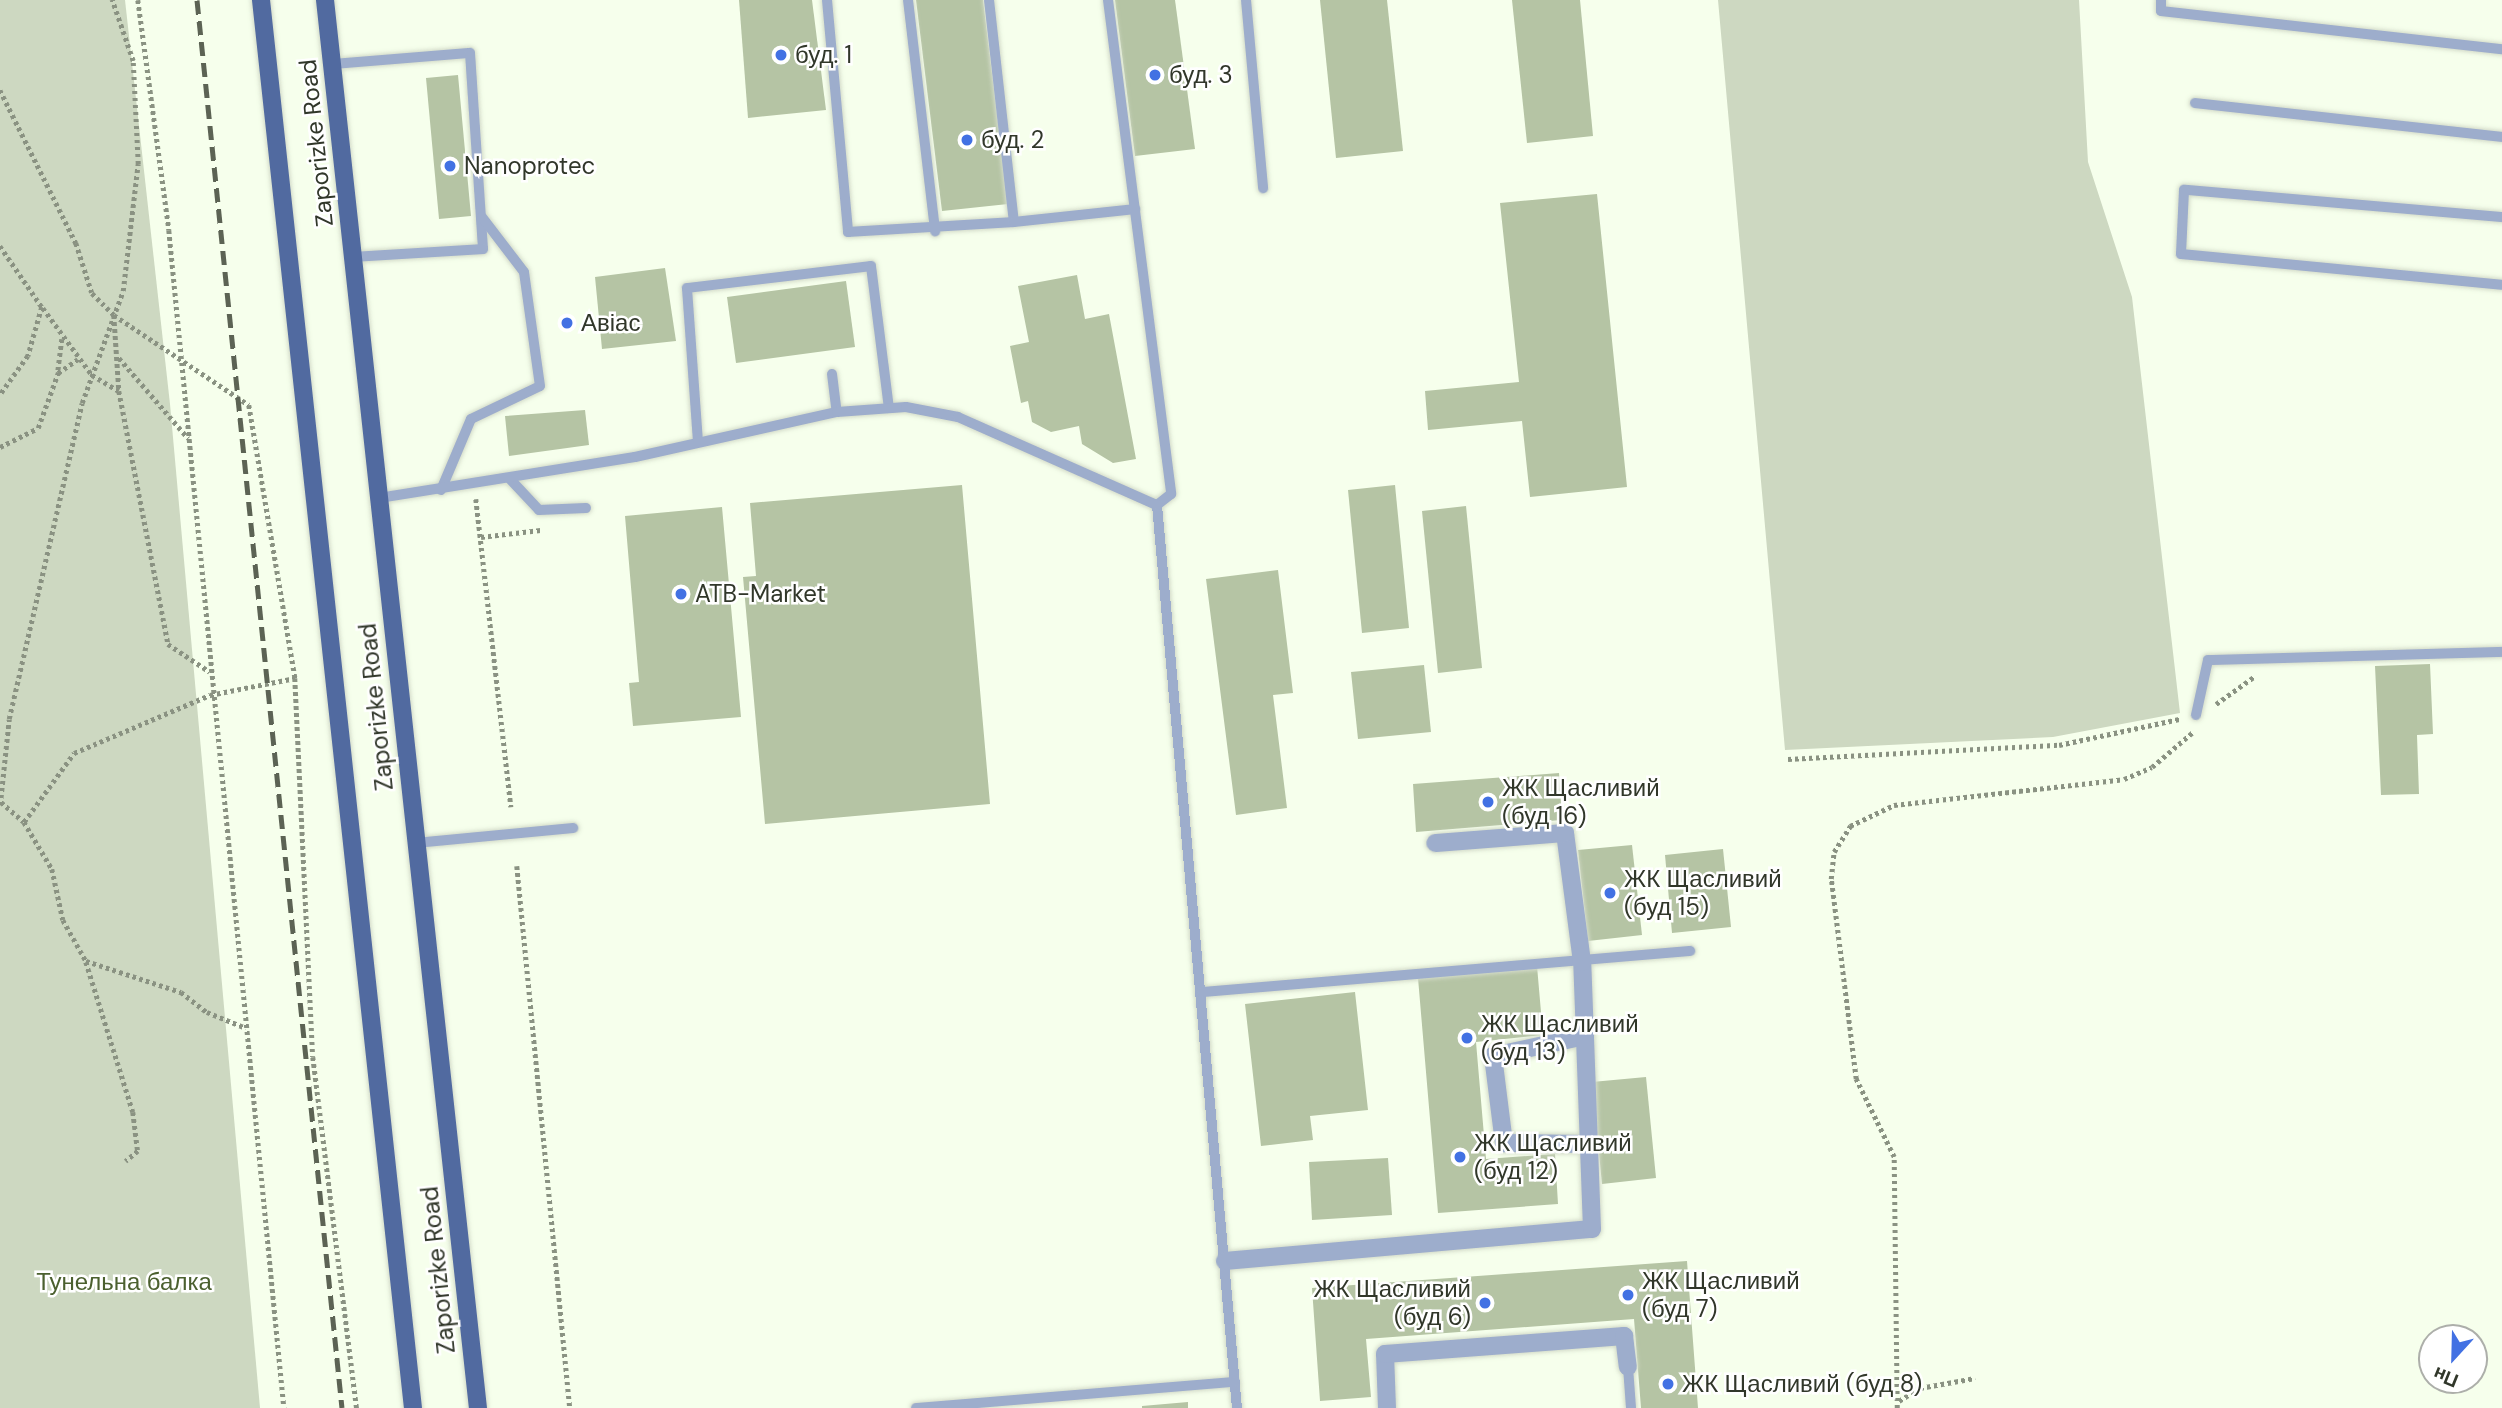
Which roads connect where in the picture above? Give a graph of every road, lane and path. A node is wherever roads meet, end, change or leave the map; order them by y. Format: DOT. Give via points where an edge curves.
graph roads {
  1 [pos="112,0"];
  2 [pos="138,0"];
  3 [pos="261,0"];
  4 [pos="325,0"];
  5 [pos="827,0"];
  6 [pos="908,0"];
  7 [pos="989,0"];
  8 [pos="1108,0"];
  9 [pos="1246,0"];
  10 [pos="2161,0"];
  11 [pos="2502,49"];
  12 [pos="332,64"];
  13 [pos="0,90"];
  14 [pos="2195,103"];
  15 [pos="2502,137"];
  16 [pos="1263,188"];
  17 [pos="1135,209"];
  18 [pos="481,216"];
  19 [pos="2502,217"];
  20 [pos="1014,222"];
  21 [pos="935,231"];
  22 [pos="0,246"];
  23 [pos="353,257"];
  24 [pos="2502,285"];
  25 [pos="42,307"];
  26 [pos="114,314"];
  27 [pos="62,338"];
  28 [pos="119,358"];
  29 [pos="78,359"];
  30 [pos="181,359"];
  31 [pos="58,373"];
  32 [pos="832,374"];
  33 [pos="92,375"];
  34 [pos="118,391"];
  35 [pos="0,395"];
  36 [pos="889,408"];
  37 [pos="837,412"];
  38 [pos="188,438"];
  39 [pos="698,442"];
  40 [pos="0,447"];
  41 [pos="510,479"];
  42 [pos="474,485"];
  43 [pos="441,490"];
  44 [pos="379,498"];
  45 [pos="1157,505"];
  46 [pos="586,508"];
  47 [pos="542,530"];
  48 [pos="481,537"];
  49 [pos="2502,652"];
  50 [pos="2270,670"];
  51 [pos="211,672"];
  52 [pos="295,678"];
  53 [pos="210,695"];
  54 [pos="2209,713"];
  55 [pos="2198,719"];
  56 [pos="1788,759"];
  57 [pos="0,803"];
  58 [pos="512,807"];
  59 [pos="24,822"];
  60 [pos="573,828"];
  61 [pos="415,843"];
  62 [pos="1434,843"];
  63 [pos="517,866"];
  64 [pos="1690,951"];
  65 [pos="86,961"];
  66 [pos="1582,962"];
  67 [pos="1202,992"];
  68 [pos="246,1028"];
  69 [pos="1585,1036"];
  70 [pos="1589,1144"];
  71 [pos="126,1161"];
  72 [pos="1225,1262"];
  73 [pos="1628,1367"];
  74 [pos="1975,1378"];
  75 [pos="1235,1382"];
  76 [pos="1898,1405"];
  77 [pos="284,1408"];
  78 [pos="357,1408"];
  79 [pos="413,1408"];
  80 [pos="478,1408"];
  81 [pos="570,1408"];
  82 [pos="916,1408"];
  83 [pos="1237,1408"];
  84 [pos="1387,1408"];
  85 [pos="1631,1408"];
  1 -- 26 [label="path" via="133,61 138,164 123,291"];
  2 -- 30 [label="path"];
  3 -- 79 [label="main road, Zaporizke Road"];
  4 -- 12 [label="main road, Zaporizke Road"];
  5 -- 21 [label="lane" via="848,232"];
  6 -- 21 [label="lane"];
  7 -- 20 [label="lane"];
  8 -- 17 [label="lane"];
  9 -- 16 [label="lane"];
  10 -- 11 [label="lane" via="2161,11"];
  12 -- 18 [label="lane" via="470,53"];
  12 -- 23 [label="main road, Zaporizke Road"];
  13 -- 26 [label="path" via="76,243 92,293"];
  14 -- 15 [label="lane"];
  17 -- 20 [label="lane"];
  17 -- 45 [label="lane" via="1171,494"];
  18 -- 23 [label="lane" via="483,249"];
  18 -- 43 [label="lane" via="524,272 540,386 471,419"];
  19 -- 24 [label="lane" via="2184,190 2181,254"];
  20 -- 21 [label="lane"];
  22 -- 25 [label="path"];
  23 -- 44 [label="main road, Zaporizke Road"];
  25 -- 27 [label="path"];
  25 -- 35 [label="path" via="28,356"];
  26 -- 28 [label="path"];
  26 -- 30 [label="path"];
  26 -- 33 [label="path"];
  27 -- 29 [label="path"];
  27 -- 31 [label="path"];
  28 -- 34 [label="path"];
  28 -- 38 [label="path"];
  29 -- 31 [label="path"];
  29 -- 33 [label="path"];
  30 -- 38 [label="path"];
  30 -- 52 [label="path" via="250,405"];
  31 -- 40 [label="path" via="38,428"];
  32 -- 37 [label="lane"];
  33 -- 34 [label="path"];
  33 -- 57 [label="path" via="9,719"];
  34 -- 51 [label="path" via="147,509 150,561 168,644"];
  36 -- 37 [label="lane"];
  36 -- 39 [label="lane" via="871,266 687,288"];
  36 -- 45 [label="lane" via="958,417"];
  37 -- 39 [label="lane"];
  38 -- 51 [label="path"];
  39 -- 41 [label="lane"];
  41 -- 42 [label="lane"];
  41 -- 46 [label="lane" via="539,510"];
  42 -- 43 [label="lane"];
  42 -- 48 [label="path"];
  43 -- 44 [label="lane"];
  44 -- 61 [label="main road, Zaporizke Road"];
  45 -- 67 [label="lane"];
  47 -- 48 [label="path"];
  48 -- 58 [label="path"];
  49 -- 55 [label="lane" via="2208,660"];
  50 -- 54 [label="path"];
  51 -- 53 [label="path"];
  52 -- 53 [label="path"];
  52 -- 78 [label="path" via="313,1057"];
  53 -- 59 [label="path" via="74,753"];
  53 -- 68 [label="path"];
  55 -- 56 [label="path" via="2059,744"];
  55 -- 76 [label="path" via="2152,767 2124,779 1894,805 1850,826 1835,852 1831,879 1856,1079 1894,1157"];
  57 -- 59 [label="path"];
  59 -- 65 [label="path" via="52,869 63,920"];
  60 -- 61 [label="lane"];
  61 -- 80 [label="main road, Zaporizke Road"];
  62 -- 66 [label="street" via="1565,833"];
  63 -- 81 [label="path"];
  64 -- 66 [label="lane"];
  65 -- 68 [label="path" via="181,992 207,1012"];
  65 -- 71 [label="path" via="133,1112 138,1151"];
  66 -- 67 [label="lane"];
  66 -- 69 [label="street"];
  67 -- 72 [label="lane"];
  68 -- 77 [label="path"];
  69 -- 70 [label="street"];
  69 -- 70 [label="street" via="1493,1056 1504,1143"];
  70 -- 72 [label="street" via="1592,1229"];
  72 -- 75 [label="lane"];
  73 -- 84 [label="street" via="1623,1336 1385,1354"];
  73 -- 85 [label="lane"];
  74 -- 76 [label="path" via="1920,1388"];
  75 -- 82 [label="lane"];
  75 -- 83 [label="lane"];
}
